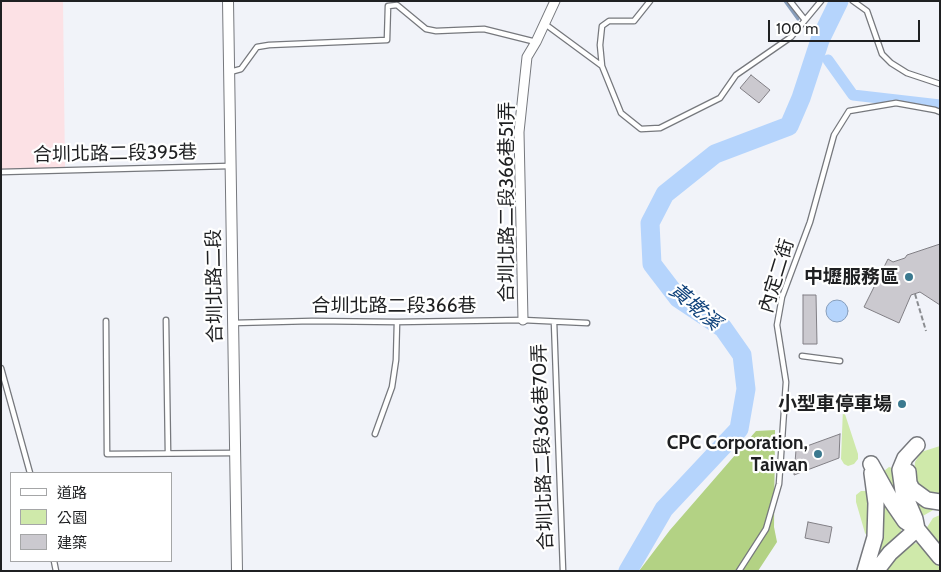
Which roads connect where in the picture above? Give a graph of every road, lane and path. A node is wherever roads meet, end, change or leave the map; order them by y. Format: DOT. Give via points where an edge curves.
graph roads {
  1 [pos="228,1"];
  2 [pos="555,1"];
  3 [pos="650,1"];
  4 [pos="790,1"];
  5 [pos="822,1"];
  6 [pos="853,1"];
  7 [pos="805,20"];
  8 [pos="544,24"];
  9 [pos="536,42"];
  10 [pos="602,66"];
  11 [pos="229,72"];
  12 [pos="940,84"];
  13 [pos="940,112"];
  14 [pos="229,166"];
  15 [pos="1,172"];
  16 [pos="915,294"];
  17 [pos="166,320"];
  18 [pos="523,320"];
  19 [pos="106,321"];
  20 [pos="397,322"];
  21 [pos="554,322"];
  22 [pos="587,323"];
  23 [pos="233,324"];
  24 [pos="926,331"];
  25 [pos="802,356"];
  26 [pos="840,361"];
  27 [pos="1,368"];
  28 [pos="375,434"];
  29 [pos="235,453"];
  30 [pos="168,454"];
  31 [pos="30,472"];
  32 [pos="940,502"];
  33 [pos="917,529"];
  34 [pos="940,558"];
  35 [pos="237,571"];
  36 [pos="563,571"];
  37 [pos="739,571"];
  38 [pos="866,571"];
  39 [pos="876,571"];
  1 -- 11 [label="street, 合圳北路二段"];
  2 -- 8 [label="street, 合圳北路二段366巷51弄"];
  3 -- 10 [label="lane" via="634,21 609,21 602,26"];
  4 -- 7 [label="lane"];
  5 -- 7 [label="lane"];
  6 -- 12 [label="lane" via="867,11 882,54 891,63 907,73"];
  7 -- 10 [label="lane" via="791,37 736,75 720,98 660,128 641,129 621,113"];
  8 -- 9 [label="street, 合圳北路二段366巷51弄"];
  8 -- 10 [label="lane"];
  9 -- 11 [label="lane" via="484,29 426,29 397,5 388,6 387,40 269,45 257,48 241,68"];
  9 -- 18 [label="street, 合圳北路二段366巷51弄" via="527,57 519,132"];
  11 -- 14 [label="street, 合圳北路二段"];
  13 -- 37 [label="lane, 內定二街" via="896,103 848,110 834,135 810,222 782,297 777,325 786,382 779,484 766,529"];
  14 -- 15 [label="lane, 合圳北路二段395巷"];
  14 -- 23 [label="street, 合圳北路二段"];
  16 -- 24 [label="path"];
  17 -- 30 [label="lane"];
  18 -- 20 [label="lane, 合圳北路二段366巷"];
  18 -- 21 [label="lane, 合圳北路二段366巷"];
  19 -- 30 [label="lane" via="107,454"];
  20 -- 23 [label="lane, 合圳北路二段366巷"];
  20 -- 28 [label="lane" via="392,387"];
  21 -- 22 [label="lane, 合圳北路二段366巷"];
  21 -- 36 [label="lane, 合圳北路二段366巷70弄"];
  23 -- 29 [label="street, 合圳北路二段"];
  25 -- 26 [label="lane"];
  27 -- 31 [label="lane"];
  29 -- 30 [label="lane"];
  29 -- 35 [label="street, 合圳北路二段"];
  32 -- 33 [label="highway" via="927,500 909,483 909,463 917,445 905,458 900,470 903,491"];
  33 -- 34 [label="highway"];
  33 -- 38 [label="highway" via="905,521 871,464 876,503 875,537"];
  33 -- 39 [label="highway"];
}
